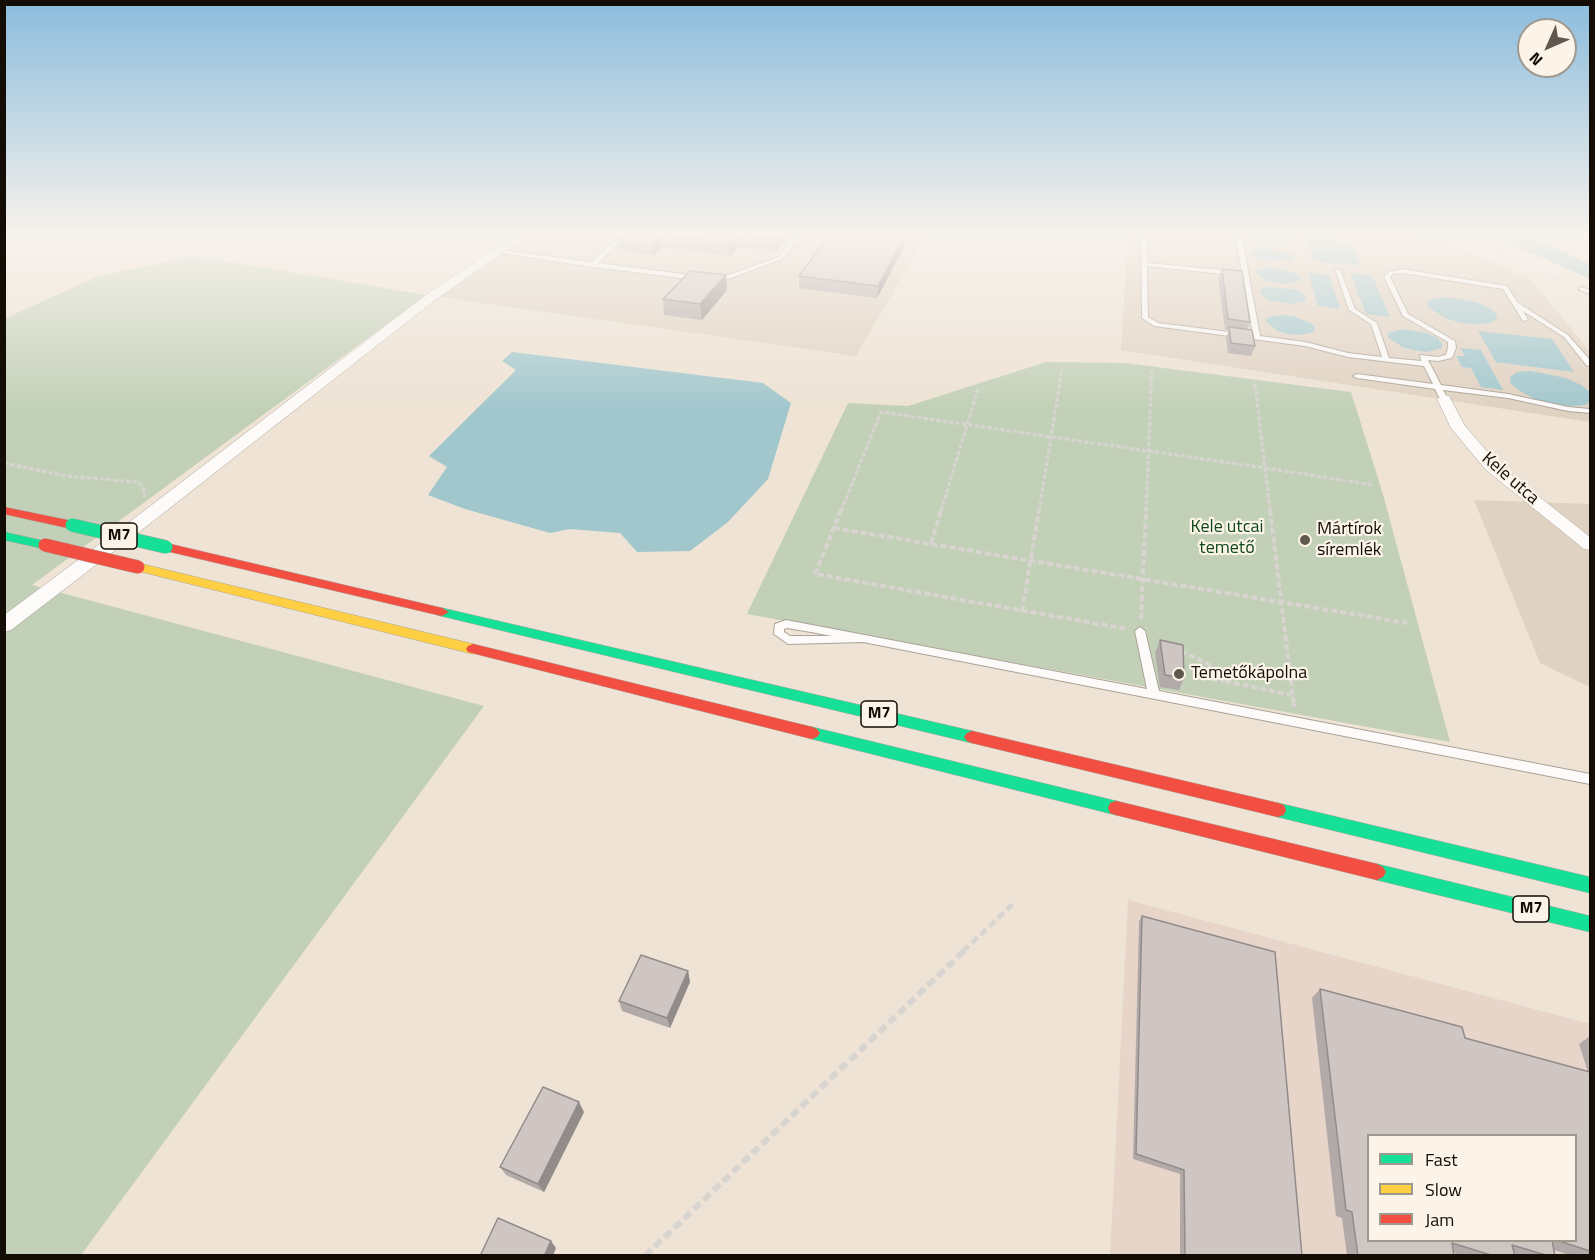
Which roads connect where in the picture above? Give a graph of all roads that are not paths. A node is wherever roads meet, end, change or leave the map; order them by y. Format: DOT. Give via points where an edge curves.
graph roads {
  1 [pos="439,292"];
  2 [pos="1145,292"];
  3 [pos="1248,292"];
  4 [pos="1345,292"];
  5 [pos="1393,292"];
  6 [pos="1508,292"];
  7 [pos="1514,302"];
  8 [pos="1525,320"];
  9 [pos="1257,338"];
  10 [pos="1386,359"];
  11 [pos="1427,364"];
  12 [pos="1590,364"];
  13 [pos="1357,375"];
  14 [pos="1441,393"];
  15 [pos="1590,411"];
  16 [pos="4,510"];
  17 [pos="4,536"];
  18 [pos="1590,545"];
  19 [pos="4,625"];
  20 [pos="1140,631"];
  21 [pos="859,639"];
  22 [pos="1154,696"];
  23 [pos="1590,779"];
  24 [pos="1590,885"];
  25 [pos="1590,924"];
  1 -- 19 [label="street"];
  2 -- 9 [label="lane" via="1145,318 1156,325"];
  3 -- 9 [label="lane"];
  4 -- 10 [label="lane" via="1352,310 1374,323"];
  5 -- 11 [label="lane" via="1405,315 1451,341 1449,356 1423,357"];
  6 -- 7 [label="lane"];
  7 -- 8 [label="lane"];
  7 -- 12 [label="lane" via="1566,336"];
  9 -- 10 [label="lane"];
  10 -- 11 [label="lane"];
  11 -- 14 [label="lane"];
  13 -- 14 [label="lane"];
  14 -- 15 [label="lane"];
  14 -- 18 [label="street, Kele utca" via="1458,428 1492,467"];
  16 -- 24 [label="highway, M7, bridge"];
  17 -- 25 [label="highway, M7, bridge"];
  20 -- 22 [label="lane"];
  21 -- 21 [label="lane" via="786,624 779,627 779,634 788,640"];
  21 -- 22 [label="lane"];
  22 -- 23 [label="lane"];
}
